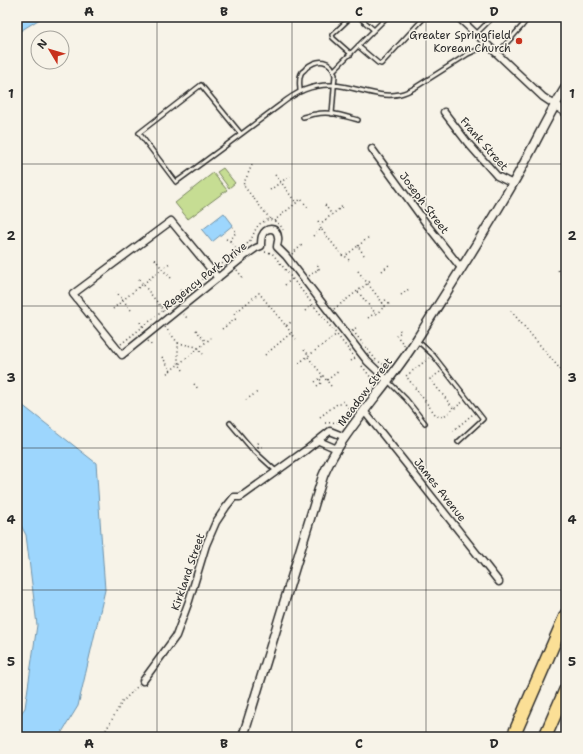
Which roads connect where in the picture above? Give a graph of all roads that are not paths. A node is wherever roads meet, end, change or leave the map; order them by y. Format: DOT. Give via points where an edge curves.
graph roads {
  1 [pos="351,17"];
  2 [pos="359,17"];
  3 [pos="387,17"];
  4 [pos="424,17"];
  5 [pos="458,17"];
  6 [pos="493,17"];
  7 [pos="529,17"];
  8 [pos="374,30"];
  9 [pos="476,34"];
  10 [pos="358,46"];
  11 [pos="490,47"];
  12 [pos="351,54"];
  13 [pos="497,54"];
  14 [pos="334,70"];
  15 [pos="334,85"];
  16 [pos="566,87"];
  17 [pos="300,91"];
  18 [pos="555,105"];
  19 [pos="444,112"];
  20 [pos="566,112"];
  21 [pos="332,114"];
  22 [pos="303,117"];
  23 [pos="358,120"];
  24 [pos="241,134"];
  25 [pos="372,149"];
  26 [pos="513,184"];
  27 [pos="461,268"];
  28 [pos="218,278"];
  29 [pos="415,342"];
  30 [pos="388,381"];
  31 [pos="364,411"];
  32 [pos="230,423"];
  33 [pos="425,423"];
  34 [pos="345,437"];
  35 [pos="319,441"];
  36 [pos="458,442"];
  37 [pos="337,449"];
  38 [pos="276,471"];
  39 [pos="499,582"];
  40 [pos="566,615"];
  41 [pos="143,681"];
  42 [pos="566,689"];
  43 [pos="243,737"];
  44 [pos="513,737"];
  45 [pos="545,737"];
  1 -- 12 [label="lane" via="332,35"];
  2 -- 8 [label="lane"];
  3 -- 8 [label="lane"];
  4 -- 10 [label="lane" via="381,64"];
  5 -- 9 [label="street"];
  6 -- 9 [label="lane"];
  7 -- 13 [label="lane"];
  8 -- 10 [label="lane"];
  9 -- 11 [label="street"];
  10 -- 12 [label="lane"];
  11 -- 13 [label="street"];
  11 -- 15 [label="lane" via="468,54 416,87 398,94 375,93"];
  12 -- 14 [label="lane"];
  13 -- 18 [label="street"];
  14 -- 15 [label="lane"];
  14 -- 17 [label="lane" via="326,62 318,61 310,65 302,72"];
  15 -- 17 [label="lane"];
  15 -- 21 [label="lane"];
  16 -- 18 [label="street, Meadow Street"];
  17 -- 24 [label="lane"];
  18 -- 20 [label="street"];
  18 -- 26 [label="street, Meadow Street"];
  19 -- 26 [label="street, Frank Street" via="497,176"];
  21 -- 22 [label="lane" via="317,113"];
  21 -- 23 [label="lane"];
  24 -- 24 [label="lane" via="200,86 139,133 176,182"];
  25 -- 27 [label="street, Joseph Street"];
  26 -- 27 [label="street, Meadow Street"];
  27 -- 29 [label="street, Meadow Street"];
  28 -- 28 [label="street, Regency Park Drive" via="171,221 73,294 122,355"];
  28 -- 30 [label="street, Regency Park Drive" via="252,250 262,249 261,236 265,231 275,231 278,234 277,247 367,361"];
  29 -- 30 [label="street, Meadow Street"];
  29 -- 36 [label="lane" via="433,355 484,419"];
  30 -- 31 [label="street, Meadow Street"];
  30 -- 33 [label="lane"];
  31 -- 34 [label="street, Meadow Street"];
  31 -- 39 [label="street, James Avenue"];
  32 -- 38 [label="lane" via="252,449"];
  34 -- 35 [label="street, Kirkland Street" via="330,431"];
  34 -- 37 [label="street, Meadow Street"];
  35 -- 37 [label="street"];
  35 -- 38 [label="street, Kirkland Street"];
  37 -- 43 [label="street, Meadow Street" via="323,476"];
  38 -- 41 [label="street, Kirkland Street" via="242,496 234,497 216,522 176,636"];
  40 -- 44 [label="highway"];
  42 -- 45 [label="highway"];
}
